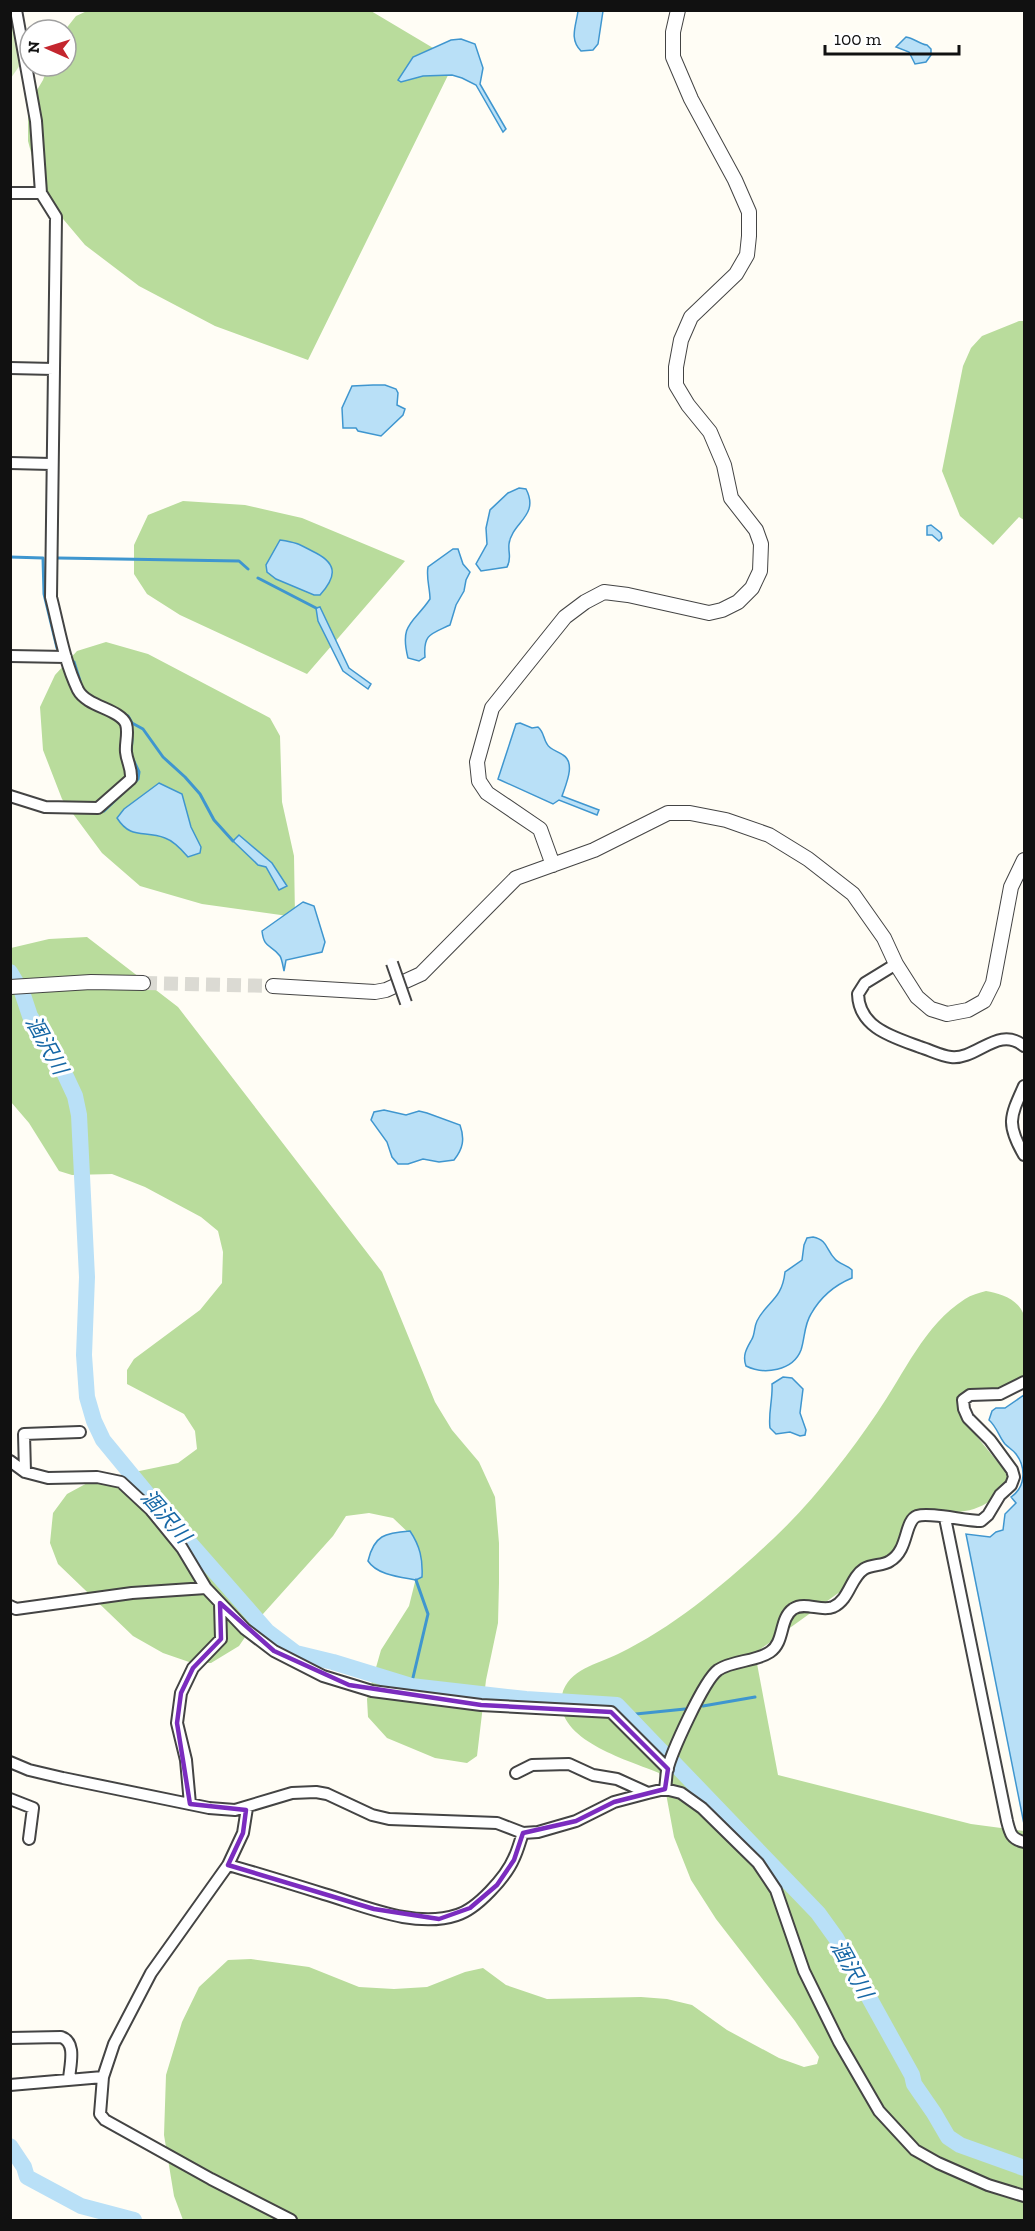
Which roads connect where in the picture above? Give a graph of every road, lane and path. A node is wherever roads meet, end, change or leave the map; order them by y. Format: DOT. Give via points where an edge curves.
graph roads {
  1 [pos="16,10"];
  2 [pos="678,10"];
  3 [pos="41,193"];
  4 [pos="10,194"];
  5 [pos="10,368"];
  6 [pos="54,369"];
  7 [pos="10,463"];
  8 [pos="51,464"];
  9 [pos="10,656"];
  10 [pos="66,657"];
  11 [pos="10,796"];
  12 [pos="1024,860"];
  13 [pos="553,865"];
  14 [pos="392,963"];
  15 [pos="896,964"];
  16 [pos="143,983"];
  17 [pos="273,986"];
  18 [pos="10,987"];
  19 [pos="406,1002"];
  20 [pos="1024,1046"];
  21 [pos="1024,1086"];
  22 [pos="1024,1155"];
  23 [pos="1024,1382"];
  24 [pos="80,1431"];
  25 [pos="10,1461"];
  26 [pos="26,1472"];
  27 [pos="945,1518"];
  28 [pos="206,1588"];
  29 [pos="220,1603"];
  30 [pos="10,1606"];
  31 [pos="10,1762"];
  32 [pos="668,1769"];
  33 [pos="516,1773"];
  34 [pos="665,1789"];
  35 [pos="648,1793"];
  36 [pos="10,1799"];
  37 [pos="190,1804"];
  38 [pos="247,1808"];
  39 [pos="523,1833"];
  40 [pos="29,1839"];
  41 [pos="1024,1842"];
  42 [pos="228,1865"];
  43 [pos="10,2038"];
  44 [pos="103,2077"];
  45 [pos="69,2079"];
  46 [pos="10,2085"];
  47 [pos="1024,2196"];
  48 [pos="291,2220"];
  1 -- 3 [label="street" via="36,121"];
  2 -- 13 [label="street" via="673,57 735,180 748,212 749,236 747,255 736,274 692,317 681,340 676,385 710,432 724,465 731,498 756,530 761,544 760,571 752,588 738,602 709,613 604,592 564,617 492,708 477,762 479,781 493,797 540,829"];
  3 -- 4 [label="street"];
  3 -- 6 [label="street" via="56,217"];
  5 -- 6 [label="street"];
  6 -- 8 [label="street"];
  7 -- 8 [label="street"];
  8 -- 10 [label="street" via="51,597"];
  9 -- 10 [label="street"];
  10 -- 11 [label="street" via="85,699 123,719 127,727 130,778 98,808 45,807"];
  12 -- 15 [label="street" via="1011,886 997,967 984,1001 968,1010 947,1014 931,1009 916,997"];
  13 -- 15 [label="street" via="594,850 668,813 726,820 769,835 853,894 884,938"];
  13 -- 17 [label="street" via="516,878 421,974 386,990"];
  14 -- 19 [label="street, bridge"];
  15 -- 20 [label="street" via="866,983 858,994 862,1014 872,1025 890,1036 952,1058 1009,1039"];
  16 -- 18 [label="street"];
  21 -- 22 [label="street" via="1011,1116 1014,1138"];
  23 -- 27 [label="street" via="1000,1394 970,1395 963,1400 968,1418 990,1440 1014,1477 981,1521"];
  24 -- 26 [label="street" via="24,1434"];
  25 -- 26 [label="street"];
  26 -- 28 [label="street" via="48,1478 97,1477 122,1482 182,1548"];
  27 -- 32 [label="street" via="917,1516 911,1521 900,1553 889,1562 865,1568 842,1601 831,1608 793,1609 779,1644 769,1653 720,1669 709,1678"];
  27 -- 41 [label="street" via="1010,1834"];
  28 -- 29 [label="street"];
  28 -- 30 [label="street" via="132,1593 16,1609"];
  29 -- 32 [label="street" via="274,1652 349,1685 481,1705 611,1712"];
  29 -- 37 [label="street" via="221,1640 193,1668 181,1693 177,1723 186,1760"];
  31 -- 37 [label="street" via="63,1778"];
  32 -- 34 [label="street"];
  33 -- 35 [label="street" via="532,1765 569,1764"];
  34 -- 35 [label="street"];
  34 -- 47 [label="street" via="681,1793 702,1808 758,1863 776,1890 804,1971 879,2111 915,2150 988,2185"];
  35 -- 39 [label="street" via="614,1802 576,1821"];
  36 -- 40 [label="street" via="33,1808"];
  37 -- 38 [label="street"];
  38 -- 39 [label="street" via="292,1792 316,1792 389,1819 497,1823"];
  38 -- 42 [label="street" via="243,1833"];
  39 -- 42 [label="street" via="514,1860 496,1885 459,1915 439,1919 412,1918 374,1909"];
  42 -- 44 [label="street" via="142,1988 114,2044"];
  43 -- 45 [label="street" via="67,2039 71,2045"];
  44 -- 45 [label="street"];
  44 -- 48 [label="street" via="100,2114 105,2120"];
  45 -- 46 [label="street"];
}
